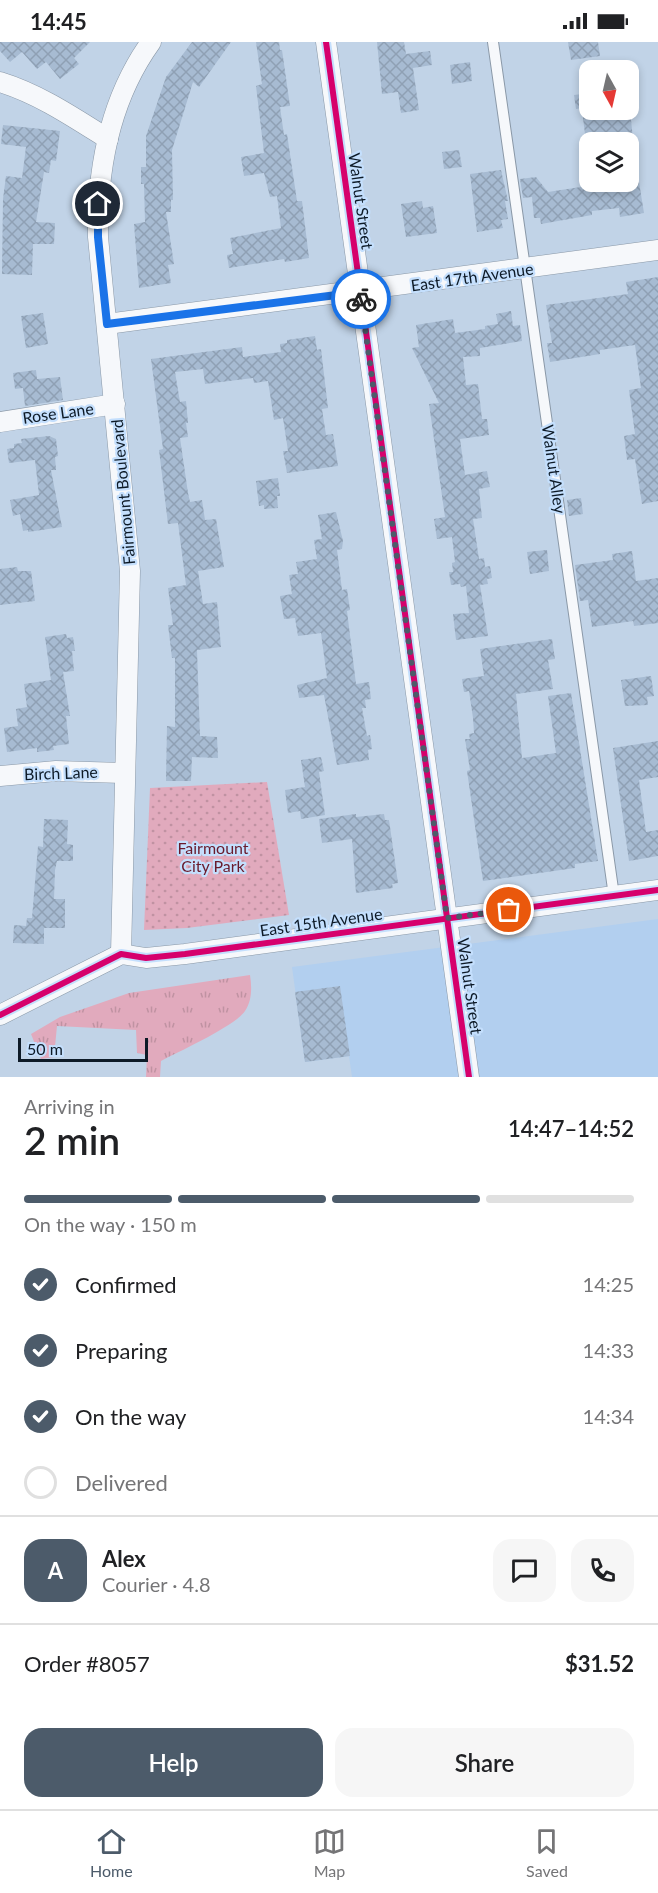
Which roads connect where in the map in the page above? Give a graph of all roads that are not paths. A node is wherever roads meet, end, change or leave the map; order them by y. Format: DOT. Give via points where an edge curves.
graph roads {
  1 [pos="152,42"];
  2 [pos="326,42"];
  3 [pos="493,42"];
  4 [pos="0,82"];
  5 [pos="108,139"];
  6 [pos="658,250"];
  7 [pos="525,269"];
  8 [pos="360,292"];
  9 [pos="107,324"];
  10 [pos="115,404"];
  11 [pos="0,422"];
  12 [pos="123,772"];
  13 [pos="0,776"];
  14 [pos="658,890"];
  15 [pos="614,896"];
  16 [pos="447,918"];
  17 [pos="121,954"];
  18 [pos="0,1015"];
  19 [pos="469,1077"];
  1 -- 5 [label="street, Fairmount Boulevard" via="120,96"];
  2 -- 8 [label="street, Walnut Street"];
  3 -- 7 [label="lane, Walnut Alley"];
  4 -- 5 [label="street" via="30,93"];
  5 -- 9 [label="street, Fairmount Boulevard" via="98,219"];
  6 -- 7 [label="street, East 17th Avenue"];
  7 -- 8 [label="street, East 17th Avenue"];
  7 -- 15 [label="lane, Walnut Alley"];
  8 -- 9 [label="street, East 17th Avenue"];
  8 -- 16 [label="street, Walnut Street"];
  9 -- 10 [label="street, Fairmount Boulevard"];
  10 -- 11 [label="street, Rose Lane"];
  10 -- 12 [label="street, Fairmount Boulevard" via="130,571"];
  12 -- 13 [label="street, Birch Lane" via="56,771"];
  12 -- 17 [label="street, Fairmount Boulevard"];
  14 -- 15 [label="street, East 15th Avenue"];
  15 -- 16 [label="street, East 15th Avenue"];
  16 -- 17 [label="street, East 15th Avenue" via="185,954 146,958"];
  16 -- 19 [label="street, Walnut Street"];
  17 -- 18 [label="street"];
}
